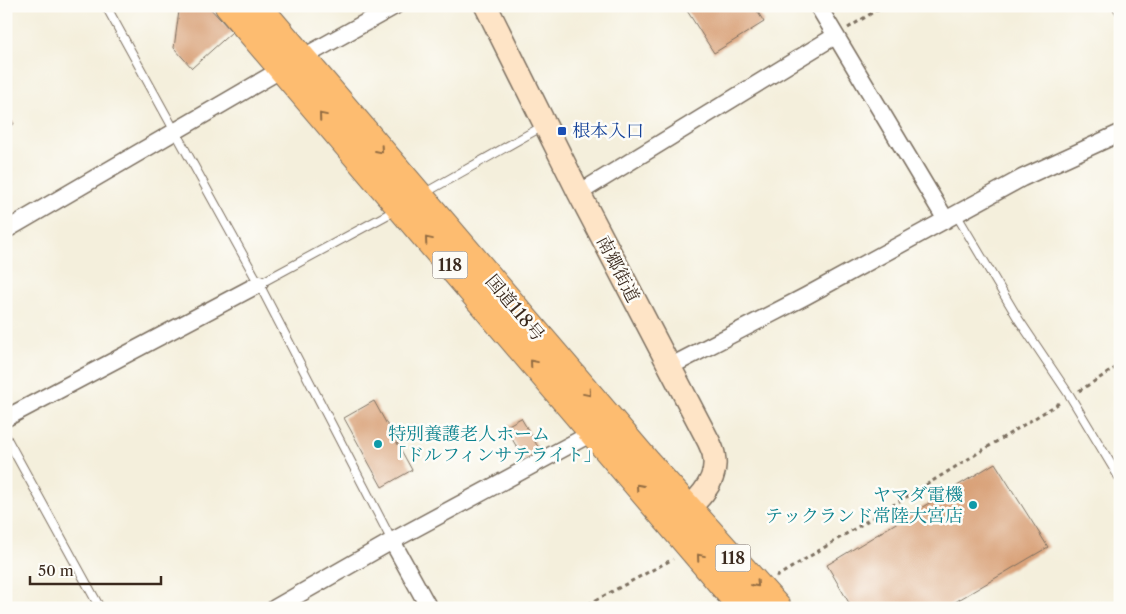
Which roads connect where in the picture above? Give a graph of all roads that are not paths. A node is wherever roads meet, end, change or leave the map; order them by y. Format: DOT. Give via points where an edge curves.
graph roads {
  1 [pos="106,6"];
  2 [pos="229,6"];
  3 [pos="257,6"];
  4 [pos="395,6"];
  5 [pos="486,6"];
  6 [pos="818,6"];
  7 [pos="835,36"];
  8 [pos="292,64"];
  9 [pos="545,125"];
  10 [pos="174,131"];
  11 [pos="1120,133"];
  12 [pos="579,193"];
  13 [pos="410,202"];
  14 [pos="951,217"];
  15 [pos="6,230"];
  16 [pos="259,284"];
  17 [pos="669,367"];
  18 [pos="6,418"];
  19 [pos="592,432"];
  20 [pos="6,437"];
  21 [pos="1120,479"];
  22 [pos="680,516"];
  23 [pos="392,541"];
  24 [pos="751,598"];
  25 [pos="100,608"];
  26 [pos="275,608"];
  27 [pos="430,608"];
  28 [pos="777,608"];
  1 -- 10 [label="lane"];
  2 -- 8 [label="highway, 国道118号 / 118"];
  3 -- 8 [label="highway, 国道118号 / 118"];
  4 -- 8 [label="street"];
  5 -- 9 [label="street, 南郷街道"];
  6 -- 14 [label="street"];
  7 -- 12 [label="street"];
  8 -- 10 [label="street"];
  8 -- 13 [label="highway, 国道118号 / 118"];
  9 -- 12 [label="street, 南郷街道"];
  9 -- 13 [label="lane"];
  10 -- 15 [label="street"];
  10 -- 16 [label="lane"];
  11 -- 14 [label="street" via="1022,178"];
  12 -- 17 [label="street, 南郷街道"];
  13 -- 16 [label="lane"];
  19 -- 13 [label="highway, 国道118号 / 118, one-way"];
  13 -- 22 [label="highway, 国道118号 / 118, one-way" via="641,455"];
  14 -- 17 [label="street"];
  14 -- 21 [label="lane" via="1070,396"];
  16 -- 18 [label="street"];
  16 -- 23 [label="lane"];
  17 -- 22 [label="street, 南郷街道" via="709,442 715,470 710,483"];
  22 -- 19 [label="highway, 国道118号 / 118, one-way"];
  19 -- 23 [label="street"];
  20 -- 25 [label="lane"];
  22 -- 24 [label="highway, 国道118号 / 118, one-way"];
  24 -- 22 [label="highway, 国道118号 / 118, one-way" via="693,548"];
  23 -- 26 [label="street"];
  23 -- 27 [label="street"];
  24 -- 28 [label="highway, 国道118号 / 118"];
}
